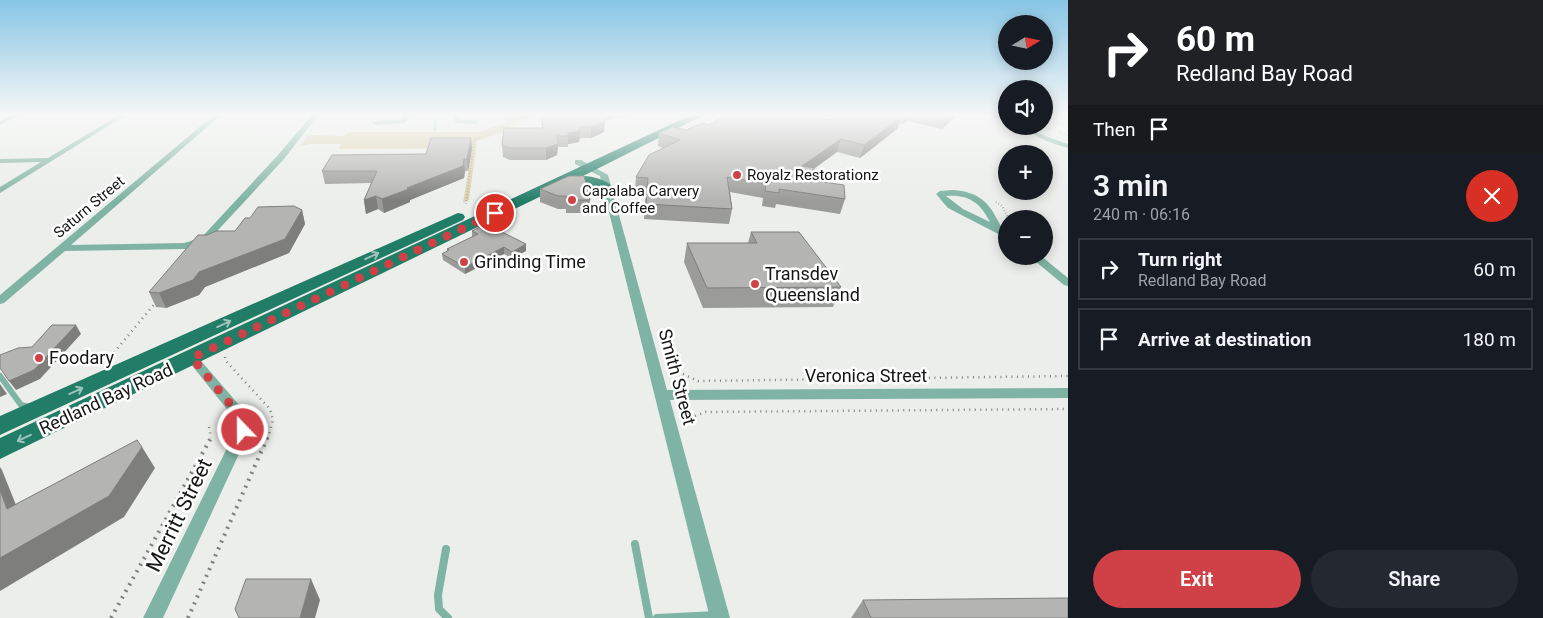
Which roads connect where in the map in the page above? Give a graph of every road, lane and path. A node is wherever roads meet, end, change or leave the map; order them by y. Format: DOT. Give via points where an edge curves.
graph roads {
  1 [pos="75,144"];
  2 [pos="184,144"];
  3 [pos="292,144"];
  4 [pos="474,144"];
  5 [pos="625,144"];
  6 [pos="633,144"];
  7 [pos="48,160"];
  8 [pos="0,161"];
  9 [pos="584,165"];
  10 [pos="566,180"];
  11 [pos="607,188"];
  12 [pos="0,191"];
  13 [pos="466,204"];
  14 [pos="997,228"];
  15 [pos="62,248"];
  16 [pos="1045,265"];
  17 [pos="1068,283"];
  18 [pos="0,301"];
  19 [pos="156,301"];
  20 [pos="226,354"];
  21 [pos="192,358"];
  22 [pos="104,364"];
  23 [pos="683,374"];
  24 [pos="0,376"];
  25 [pos="1068,376"];
  26 [pos="1068,394"];
  27 [pos="663,395"];
  28 [pos="36,409"];
  29 [pos="1068,409"];
  30 [pos="695,416"];
  31 [pos="0,426"];
  32 [pos="209,427"];
  33 [pos="0,449"];
  34 [pos="635,544"];
  35 [pos="446,549"];
  36 [pos="719,616"];
  37 [pos="111,618"];
  38 [pos="153,618"];
  39 [pos="188,618"];
  40 [pos="448,618"];
  41 [pos="649,618"];
  42 [pos="657,618"];
  1 -- 7 [label="street"];
  2 -- 15 [label="street, Saturn Street"];
  3 -- 15 [label="street" via="204,240 185,246"];
  4 -- 13 [label="path"];
  5 -- 9 [label="main road, Redland Bay Road"];
  6 -- 9 [label="main road, Redland Bay Road"];
  7 -- 8 [label="street"];
  7 -- 12 [label="street"];
  9 -- 10 [label="main road, Redland Bay Road"];
  9 -- 11 [label="street, Smith Street" via="604,175"];
  28 -- 9 [label="main road, Redland Bay Road, one-way"];
  10 -- 11 [label="main road" via="589,180"];
  10 -- 21 [label="main road, Redland Bay Road"];
  11 -- 27 [label="street, Smith Street"];
  14 -- 14 [label="street" via="987,206 975,198 964,194 940,194 959,210"];
  15 -- 18 [label="street, Saturn Street"];
  16 -- 17 [label="street"];
  19 -- 22 [label="path"];
  20 -- 39 [label="path" via="225,360 261,396 273,414 271,430"];
  21 -- 33 [label="main road, Redland Bay Road, one-way"];
  21 -- 38 [label="street, Merritt Street" via="241,417 243,430"];
  23 -- 25 [label="path" via="698,381"];
  24 -- 28 [label="lane" via="21,404"];
  26 -- 27 [label="street, Veronica Street"];
  27 -- 36 [label="street, Smith Street"];
  28 -- 31 [label="main road, Redland Bay Road"];
  29 -- 30 [label="path" via="706,412"];
  32 -- 37 [label="path" via="212,436"];
  34 -- 41 [label="lane"];
  35 -- 40 [label="lane" via="438,595 439,609"];
  36 -- 42 [label="lane"];
}
